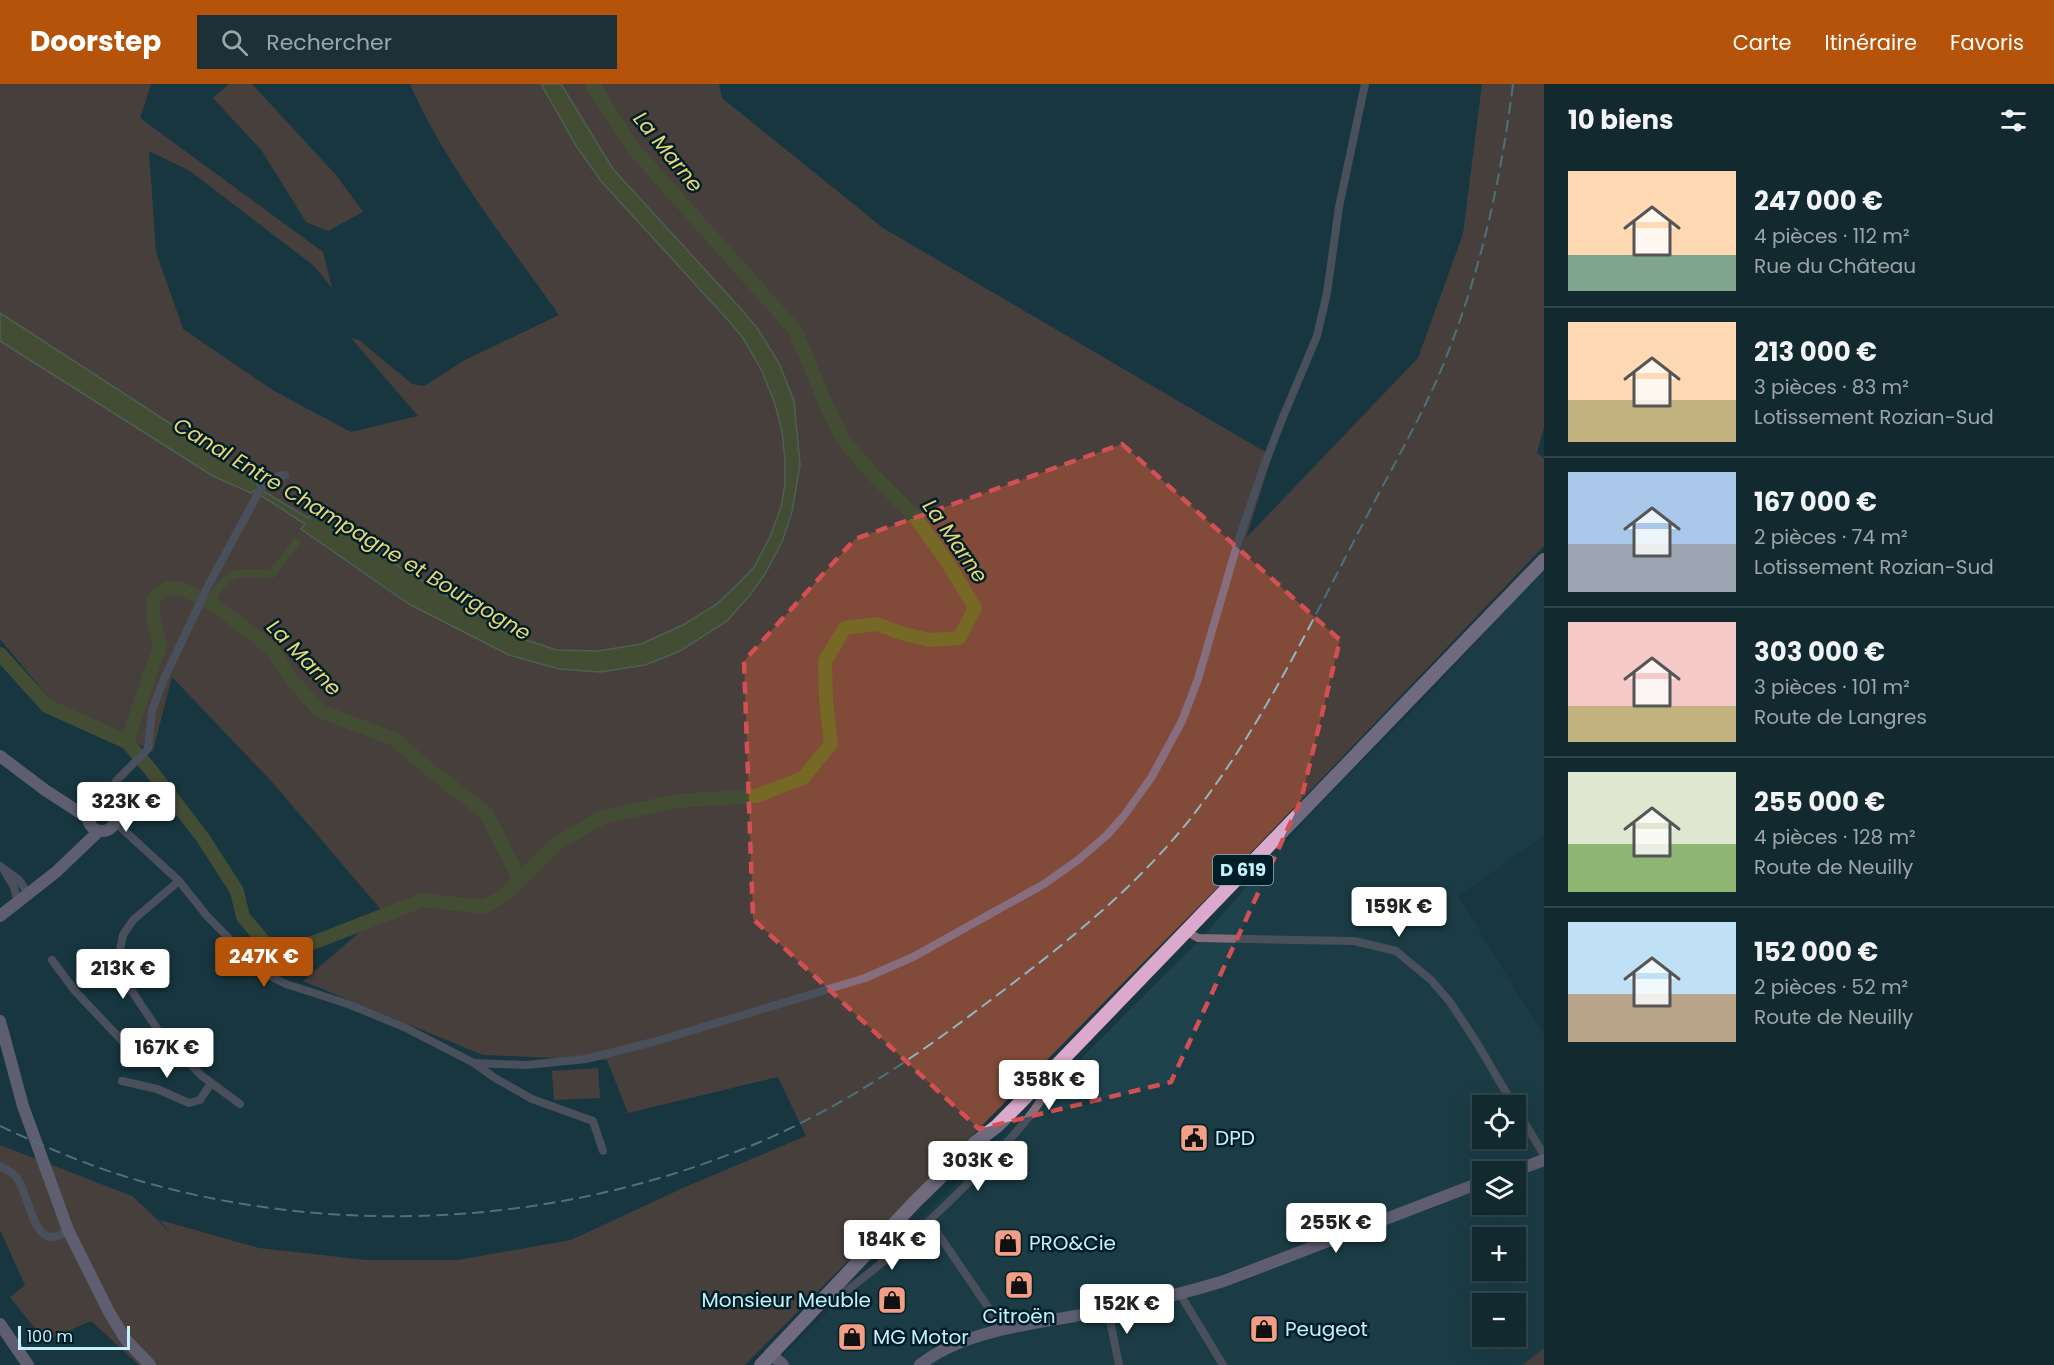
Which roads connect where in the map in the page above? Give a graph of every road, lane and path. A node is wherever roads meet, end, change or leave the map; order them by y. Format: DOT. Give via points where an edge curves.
graph roads {
  1 [pos="1365,84"];
  2 [pos="285,475"];
  3 [pos="1544,560"];
  4 [pos="0,756"];
  5 [pos="106,804"];
  6 [pos="88,818"];
  7 [pos="115,822"];
  8 [pos="99,831"];
  9 [pos="1,867"];
  10 [pos="178,881"];
  11 [pos="28,895"];
  12 [pos="18,903"];
  13 [pos="0,916"];
  14 [pos="1186,931"];
  15 [pos="52,960"];
  16 [pos="0,1021"];
  17 [pos="160,1033"];
  18 [pos="1062,1060"];
  19 [pos="474,1063"];
  20 [pos="122,1081"];
  21 [pos="211,1083"];
  22 [pos="1509,1095"];
  23 [pos="240,1104"];
  24 [pos="997,1126"];
  25 [pos="1526,1126"];
  26 [pos="603,1151"];
  27 [pos="1544,1158"];
  28 [pos="1526,1165"];
  29 [pos="0,1166"];
  30 [pos="1472,1186"];
  31 [pos="930,1222"];
  32 [pos="68,1230"];
  33 [pos="1180,1294"];
  34 [pos="837,1298"];
  35 [pos="1108,1310"];
  36 [pos="0,1324"];
  37 [pos="1003,1329"];
  38 [pos="776,1361"];
  39 [pos="28,1365"];
  40 [pos="150,1365"];
  41 [pos="761,1365"];
  42 [pos="920,1365"];
  43 [pos="1119,1365"];
  44 [pos="1223,1365"];
  1 -- 19 [label="street" via="1317,336 1264,466 1182,721 1151,778 1107,835 1044,884 913,957 865,978 586,1059 526,1065"];
  2 -- 5 [label="street" via="266,479 261,486 164,679 152,710 148,749 116,781"];
  3 -- 14 [label="main road, D 619"];
  4 -- 6 [label="street"];
  5 -- 6 [label="street" via="94,806"];
  5 -- 7 [label="street" via="115,813"];
  6 -- 8 [label="street"];
  7 -- 8 [label="street" via="107,830"];
  7 -- 10 [label="street"];
  8 -- 11 [label="street"];
  9 -- 11 [label="street" via="19,880"];
  9 -- 12 [label="street" via="10,879"];
  10 -- 17 [label="street" via="133,920 123,934 119,955 122,975"];
  10 -- 19 [label="street" via="262,972 404,1027"];
  11 -- 12 [label="street"];
  12 -- 13 [label="street"];
  14 -- 18 [label="main road, D 619"];
  14 -- 22 [label="street" via="1198,938 1354,941 1396,951 1450,1002"];
  15 -- 17 [label="street" via="75,991 126,1045 138,1048"];
  16 -- 32 [label="street" via="31,1128"];
  17 -- 21 [label="street"];
  18 -- 24 [label="main road, D 619"];
  18 -- 31 [label="street" via="1034,1110"];
  19 -- 26 [label="street" via="532,1099 593,1121"];
  20 -- 21 [label="street" via="156,1089 189,1103 200,1100"];
  21 -- 23 [label="street"];
  24 -- 34 [label="main road, D 619"];
  24 -- 38 [label="main road, D 619" via="922,1195"];
  25 -- 27 [label="street"];
  27 -- 28 [label="street"];
  29 -- 32 [label="street" via="20,1182 44,1235 58,1236"];
  30 -- 33 [label="street" via="1224,1281"];
  31 -- 34 [label="street"];
  31 -- 37 [label="street"];
  32 -- 40 [label="street" via="126,1340"];
  33 -- 35 [label="street"];
  33 -- 44 [label="street"];
  34 -- 38 [label="main road, D 619"];
  35 -- 37 [label="street"];
  35 -- 43 [label="street"];
  36 -- 39 [label="street"];
  37 -- 42 [label="street" via="947,1349"];
  38 -- 41 [label="main road, D 619"];
}
